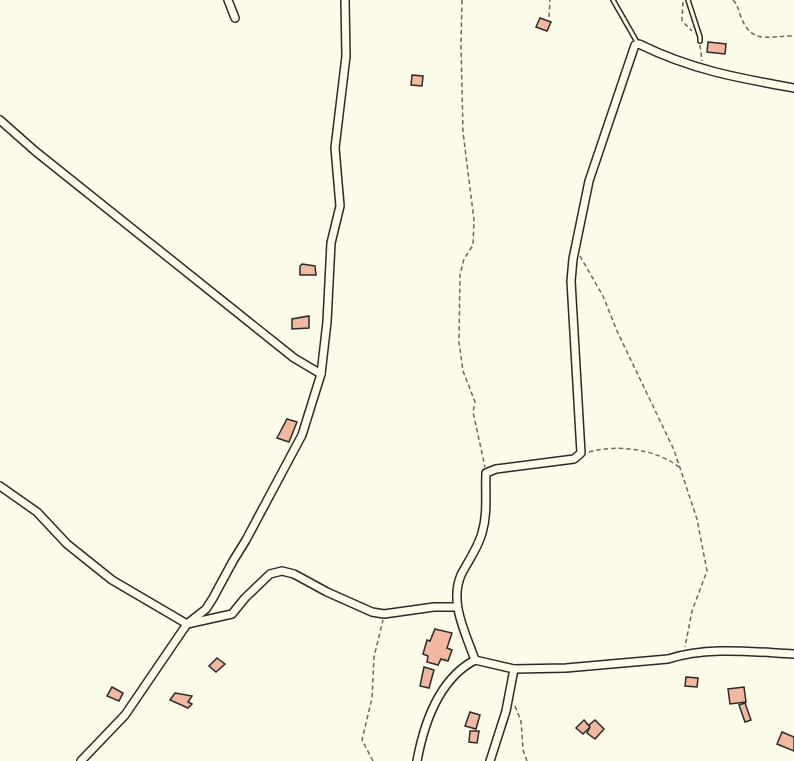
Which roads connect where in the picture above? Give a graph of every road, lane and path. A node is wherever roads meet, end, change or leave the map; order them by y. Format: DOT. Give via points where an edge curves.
graph roads {
  1 [pos="228,0"];
  2 [pos="345,0"];
  3 [pos="462,0"];
  4 [pos="550,0"];
  5 [pos="613,0"];
  6 [pos="683,0"];
  7 [pos="688,0"];
  8 [pos="733,0"];
  9 [pos="549,17"];
  10 [pos="236,18"];
  11 [pos="794,36"];
  12 [pos="700,41"];
  13 [pos="638,44"];
  14 [pos="706,70"];
  15 [pos="794,88"];
  16 [pos="0,120"];
  17 [pos="575,248"];
  18 [pos="321,374"];
  19 [pos="579,455"];
  20 [pos="680,468"];
  21 [pos="486,473"];
  22 [pos="0,486"];
  23 [pos="457,607"];
  24 [pos="384,614"];
  25 [pos="187,624"];
  26 [pos="684,654"];
  27 [pos="794,654"];
  28 [pos="475,660"];
  29 [pos="514,669"];
  30 [pos="511,691"];
  31 [pos="81,761"];
  32 [pos="373,761"];
  33 [pos="417,761"];
  34 [pos="490,761"];
  35 [pos="527,761"];
  1 -- 10 [label="street"];
  2 -- 18 [label="street" via="346,56 334,148 340,206 331,243"];
  3 -- 21 [label="path" via="463,132 474,220 473,245 460,275 459,342 463,371 475,401 473,412"];
  4 -- 9 [label="path"];
  5 -- 13 [label="lane"];
  6 -- 12 [label="path" via="682,21"];
  7 -- 12 [label="lane"];
  8 -- 11 [label="path" via="754,35"];
  12 -- 14 [label="path"];
  13 -- 14 [label="street"];
  13 -- 17 [label="street" via="588,181"];
  14 -- 15 [label="street"];
  16 -- 18 [label="street" via="294,358"];
  17 -- 19 [label="street" via="571,281"];
  17 -- 20 [label="path" via="603,296"];
  18 -- 25 [label="street" via="302,435 246,540 206,609"];
  19 -- 20 [label="path" via="610,447 654,455"];
  19 -- 21 [label="street"];
  20 -- 26 [label="path" via="697,519 707,571 692,611"];
  21 -- 23 [label="street" via="482,534 460,577"];
  22 -- 25 [label="street" via="38,512 67,544 112,580"];
  23 -- 24 [label="street"];
  23 -- 28 [label="street"];
  24 -- 25 [label="street" via="282,571 270,574 229,615"];
  24 -- 32 [label="path" via="362,740"];
  25 -- 31 [label="street" via="125,715"];
  26 -- 27 [label="street"];
  26 -- 29 [label="street" via="630,664"];
  28 -- 29 [label="street"];
  28 -- 33 [label="street" via="450,679 430,713"];
  29 -- 30 [label="street"];
  30 -- 34 [label="street"];
  30 -- 35 [label="path" via="521,721"];
}
